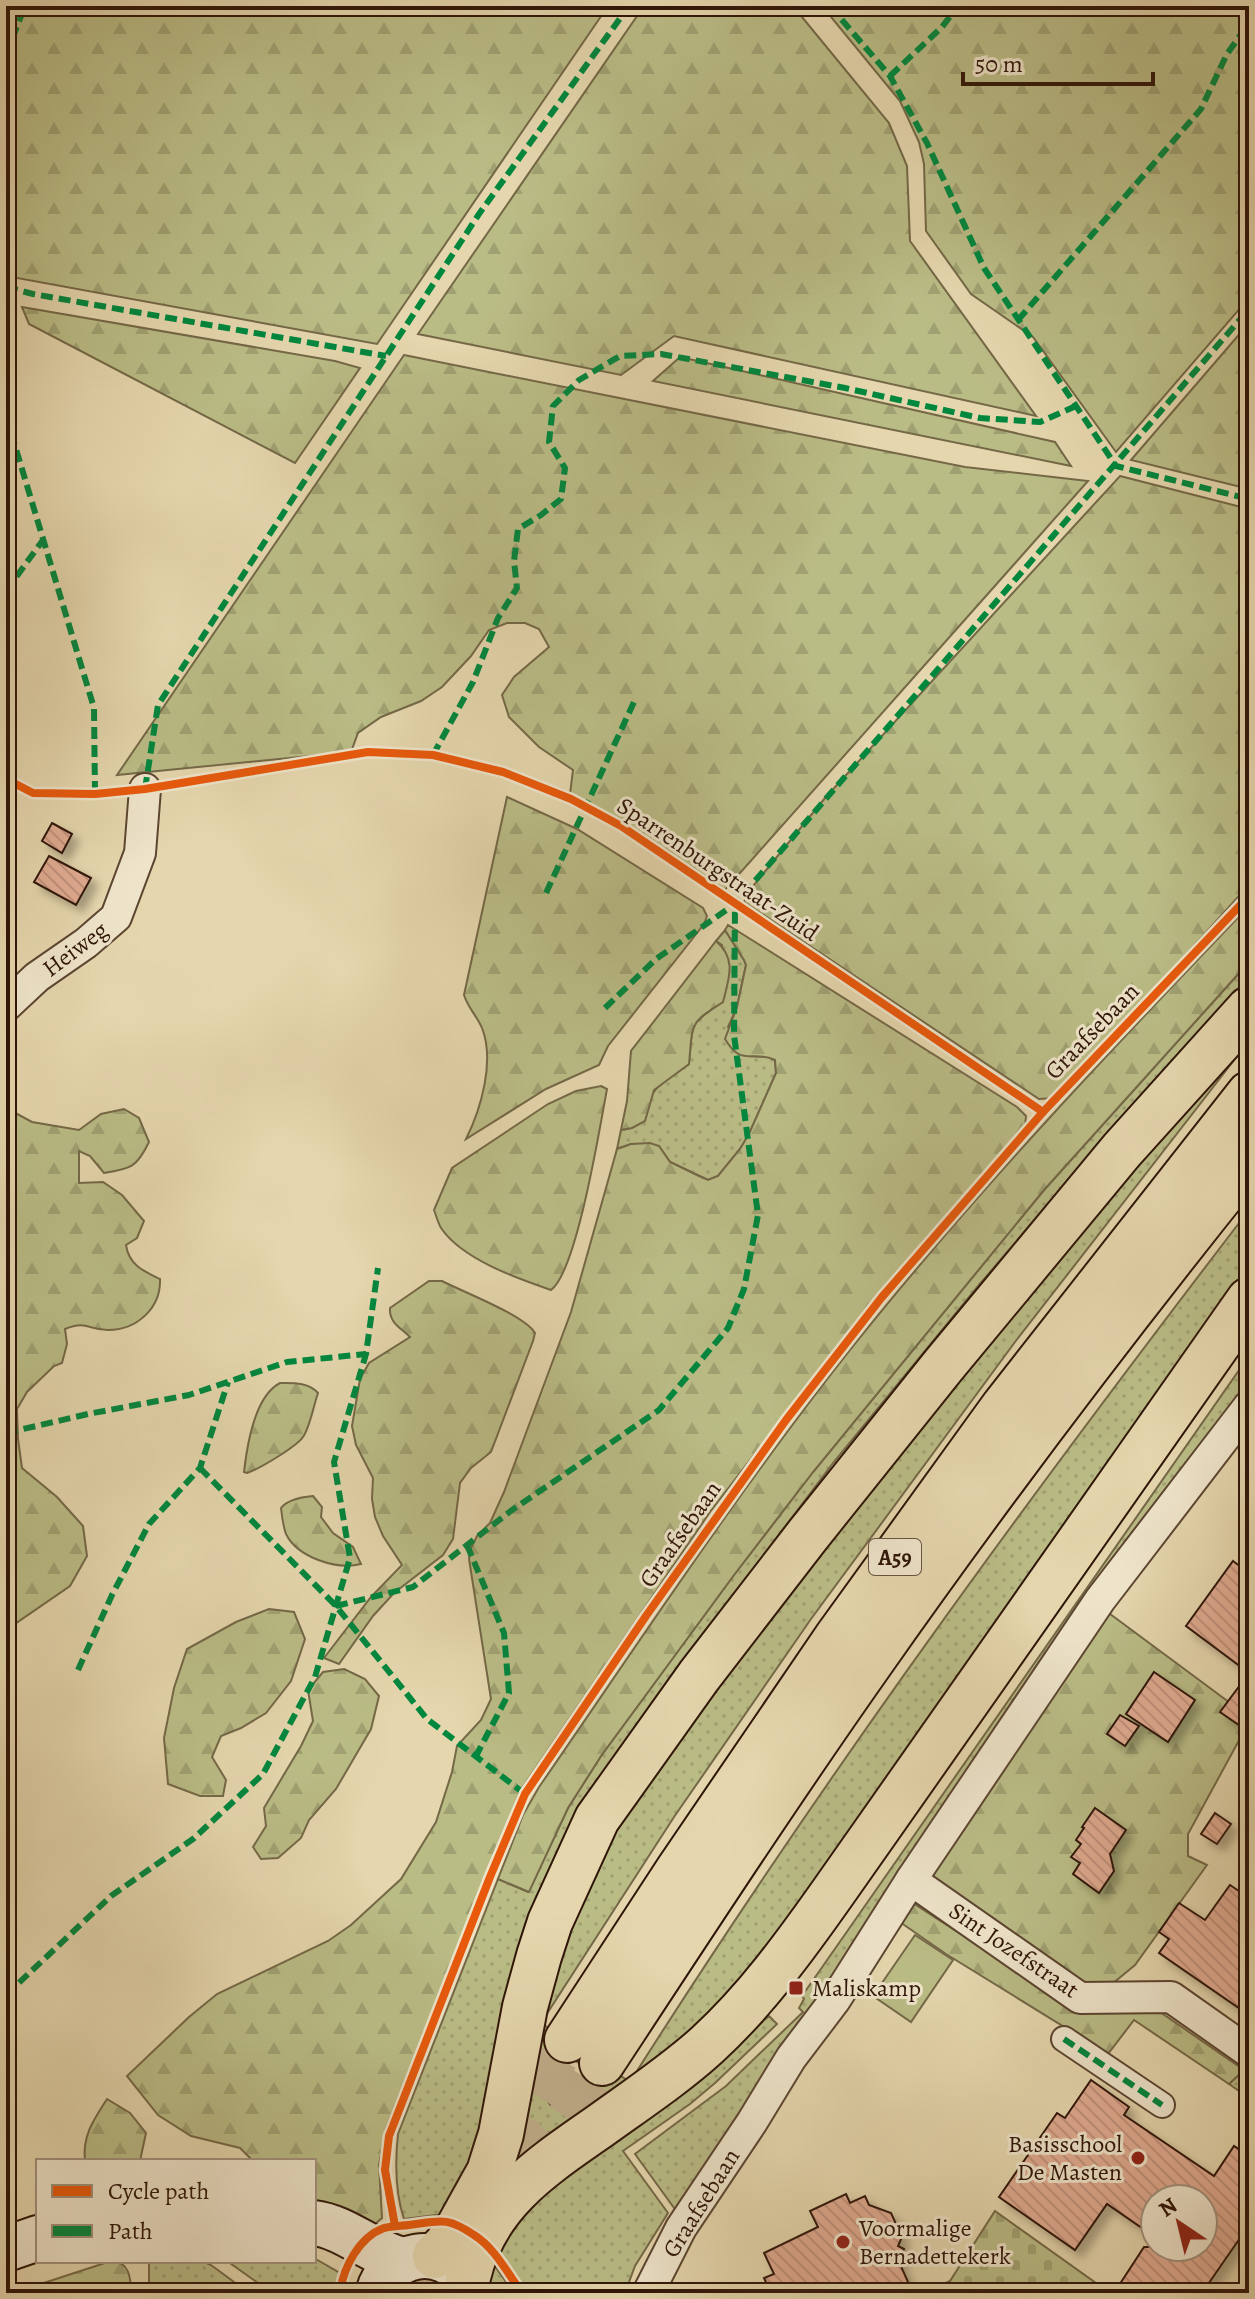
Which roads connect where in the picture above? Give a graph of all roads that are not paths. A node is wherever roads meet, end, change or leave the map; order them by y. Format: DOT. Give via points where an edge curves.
graph roads {
  1 [pos="145,789"];
  2 [pos="6,1006"];
  3 [pos="1249,1009"];
  4 [pos="1249,1094"];
  5 [pos="1249,1161"];
  6 [pos="1249,1300"];
  7 [pos="1249,1406"];
  8 [pos="911,1880"];
  9 [pos="1064,2039"];
  10 [pos="567,2040"];
  11 [pos="1249,2052"];
  12 [pos="602,2063"];
  13 [pos="1162,2105"];
  14 [pos="316,2223"];
  15 [pos="36,2239"];
  16 [pos="316,2247"];
  17 [pos="6,2249"];
  18 [pos="423,2279"];
  19 [pos="648,2293"];
  1 -- 2 [label="street, Heiweg" via="140,853 116,917"];
  3 -- 18 [label="highway" via="1122,1150 943,1366 708,1665 597,1819 539,1956 489,2172"];
  4 -- 10 [label="highway, A59" via="967,1457 828,1650"];
  5 -- 12 [label="highway, A59" via="1036,1435 871,1662"];
  6 -- 18 [label="highway" via="827,1902 746,2006 706,2046 529,2178 496,2214 473,2258"];
  7 -- 8 [label="street, Graafsebaan" via="1100,1600"];
  8 -- 11 [label="street, Sint Jozefstraat" via="1080,1998 1171,1997"];
  8 -- 19 [label="street, Graafsebaan" via="681,2228"];
  9 -- 13 [label="street"];
  14 -- 18 [label="main road" via="329,2225"];
  15 -- 17 [label="main road"];
  16 -- 18 [label="main road" via="355,2271"];
}
